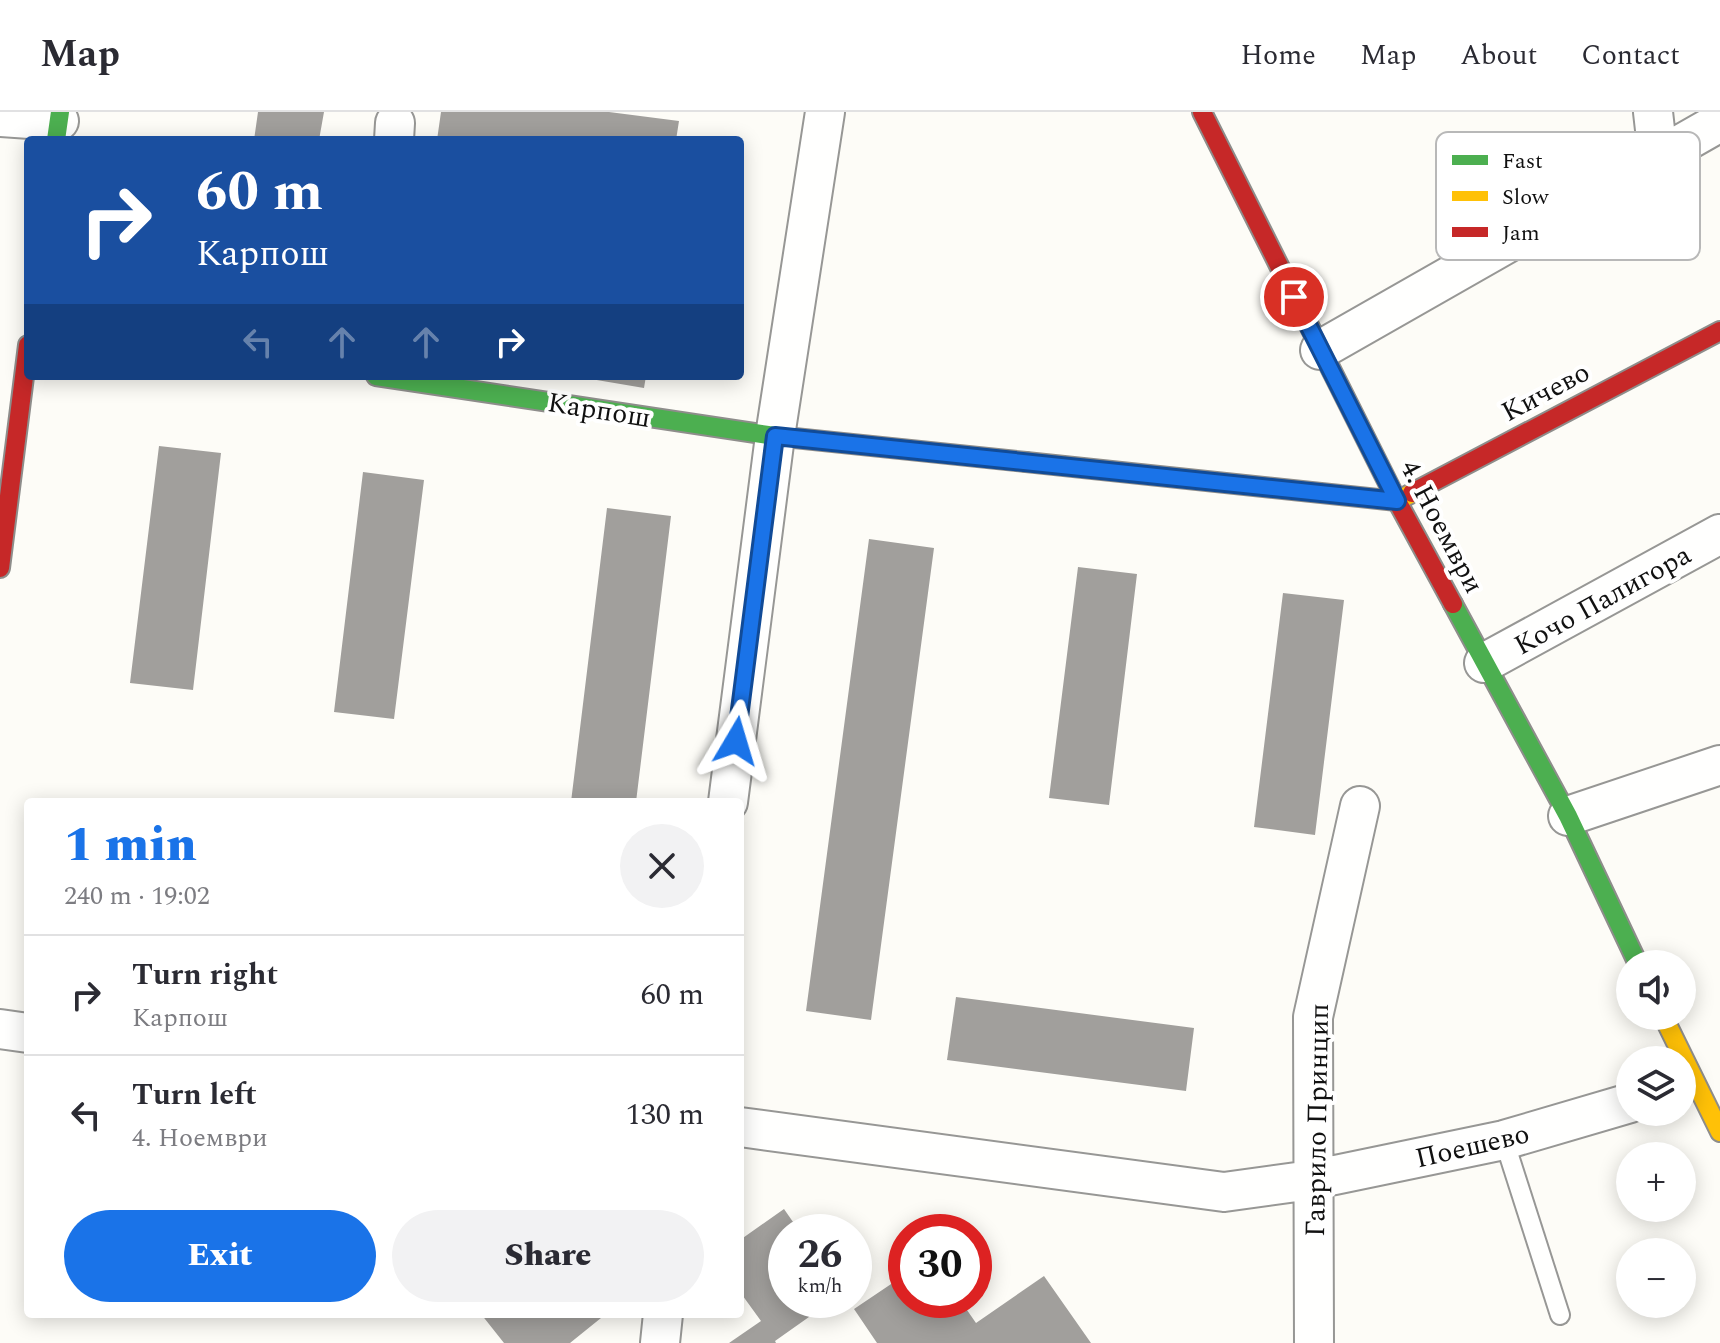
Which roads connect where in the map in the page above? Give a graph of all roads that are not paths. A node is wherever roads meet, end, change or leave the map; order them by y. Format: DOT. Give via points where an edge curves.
graph roads {
  1 [pos="825,112"];
  2 [pos="1202,112"];
  3 [pos="1653,112"];
  4 [pos="0,117"];
  5 [pos="1720,122"];
  6 [pos="58,124"];
  7 [pos="1655,132"];
  8 [pos="1700,133"];
  9 [pos="1477,260"];
  10 [pos="1720,331"];
  11 [pos="1320,350"];
  12 [pos="24,377"];
  13 [pos="403,380"];
  14 [pos="775,436"];
  15 [pos="1397,501"];
  16 [pos="1720,534"];
  17 [pos="0,568"];
  18 [pos="1484,663"];
  19 [pos="1720,765"];
  20 [pos="729,798"];
  21 [pos="1360,806"];
  22 [pos="1568,816"];
  23 [pos="1631,950"];
  24 [pos="0,1029"];
  25 [pos="24,1032"];
  26 [pos="1696,1098"];
  27 [pos="1616,1107"];
  28 [pos="744,1128"];
  29 [pos="1720,1132"];
  30 [pos="1504,1140"];
  31 [pos="1311,1180"];
  32 [pos="1560,1315"];
  33 [pos="663,1318"];
  34 [pos="660,1343"];
  35 [pos="1314,1343"];
  1 -- 14 [label="street"];
  2 -- 11 [label="street, 4. Ноември"];
  3 -- 7 [label="street"];
  4 -- 6 [label="street"];
  5 -- 8 [label="street"];
  9 -- 11 [label="street"];
  10 -- 15 [label="street, Кичево"];
  11 -- 15 [label="street, 4. Ноември"];
  12 -- 17 [label="street"];
  13 -- 14 [label="street, Карпош"];
  14 -- 15 [label="street, Карпош"];
  14 -- 20 [label="street"];
  15 -- 18 [label="street, 4. Ноември"];
  16 -- 18 [label="street, Кочо Палигора"];
  18 -- 22 [label="street, 4. Ноември"];
  19 -- 22 [label="street"];
  21 -- 31 [label="street, Гаврило Принцип" via="1313,1017"];
  22 -- 23 [label="street, 4. Ноември"];
  24 -- 25 [label="street"];
  26 -- 29 [label="street"];
  27 -- 30 [label="street, Поешево"];
  28 -- 31 [label="street, Поешево" via="1224,1192"];
  30 -- 31 [label="street, Поешево"];
  30 -- 32 [label="lane"];
  31 -- 35 [label="street, Гаврило Принцип"];
  33 -- 34 [label="street"];
}
